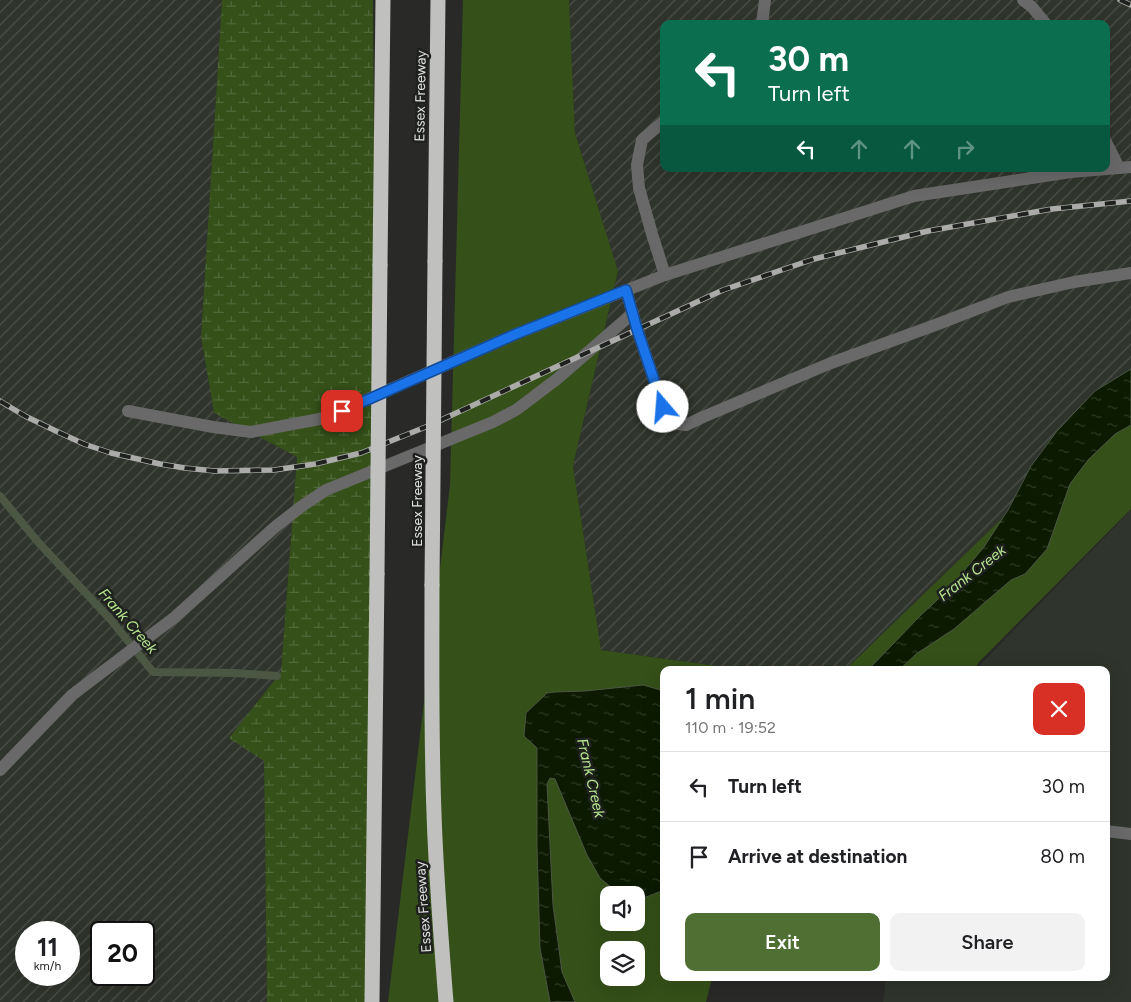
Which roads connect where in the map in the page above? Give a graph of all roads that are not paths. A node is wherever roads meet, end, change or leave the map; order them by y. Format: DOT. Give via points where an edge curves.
graph roads {
  1 [pos="383,0"];
  2 [pos="438,0"];
  3 [pos="765,0"];
  4 [pos="1023,0"];
  5 [pos="762,20"];
  6 [pos="1043,20"];
  7 [pos="660,125"];
  8 [pos="1110,147"];
  9 [pos="1125,167"];
  10 [pos="1110,168"];
  11 [pos="1071,172"];
  12 [pos="1131,273"];
  13 [pos="665,275"];
  14 [pos="626,290"];
  15 [pos="633,313"];
  16 [pos="128,411"];
  17 [pos="0,770"];
  18 [pos="1110,831"];
  19 [pos="1131,834"];
  20 [pos="372,1002"];
  21 [pos="446,1002"];
  1 -- 20 [label="highway, bridge"];
  2 -- 21 [label="highway, Essex Freeway, bridge" via="432,673 434,811"];
  3 -- 5 [label="lane"];
  4 -- 6 [label="lane"];
  7 -- 13 [label="lane" via="642,140 637,165 639,188"];
  8 -- 9 [label="lane"];
  9 -- 10 [label="lane"];
  11 -- 13 [label="lane" via="914,196"];
  12 -- 15 [label="lane" via="1008,297 831,363 686,425 670,423"];
  13 -- 14 [label="lane"];
  14 -- 15 [label="lane"];
  14 -- 16 [label="lane" via="516,334 325,418 250,432"];
  15 -- 17 [label="lane" via="557,380 516,410 326,490 302,506 175,617 72,696"];
  18 -- 19 [label="lane"];
}
